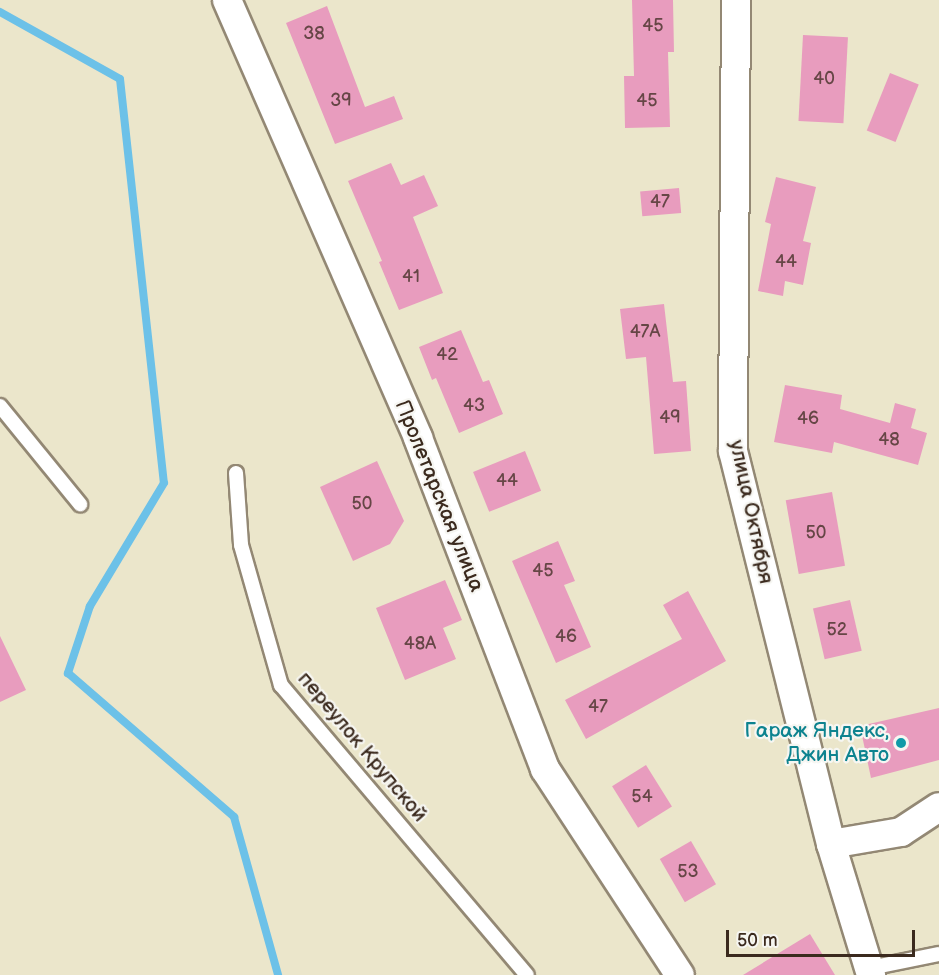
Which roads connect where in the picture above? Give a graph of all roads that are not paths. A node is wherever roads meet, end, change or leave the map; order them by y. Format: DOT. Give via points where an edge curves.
graph roads {
  1 [pos="227,0"];
  2 [pos="736,0"];
  3 [pos="0,406"];
  4 [pos="236,473"];
  5 [pos="80,504"];
  6 [pos="939,807"];
  7 [pos="831,844"];
  8 [pos="939,954"];
  9 [pos="871,972"];
  10 [pos="527,975"];
  11 [pos="680,975"];
  1 -- 11 [label="street, Пролетарская улица" via="418,438 545,769"];
  2 -- 7 [label="street, улица Октября" via="733,451"];
  3 -- 5 [label="lane"];
  4 -- 10 [label="lane, переулок Крупской" via="241,545 281,685"];
  6 -- 7 [label="street" via="901,832"];
  7 -- 9 [label="street, улица Октября"];
  8 -- 9 [label="lane"];
}
